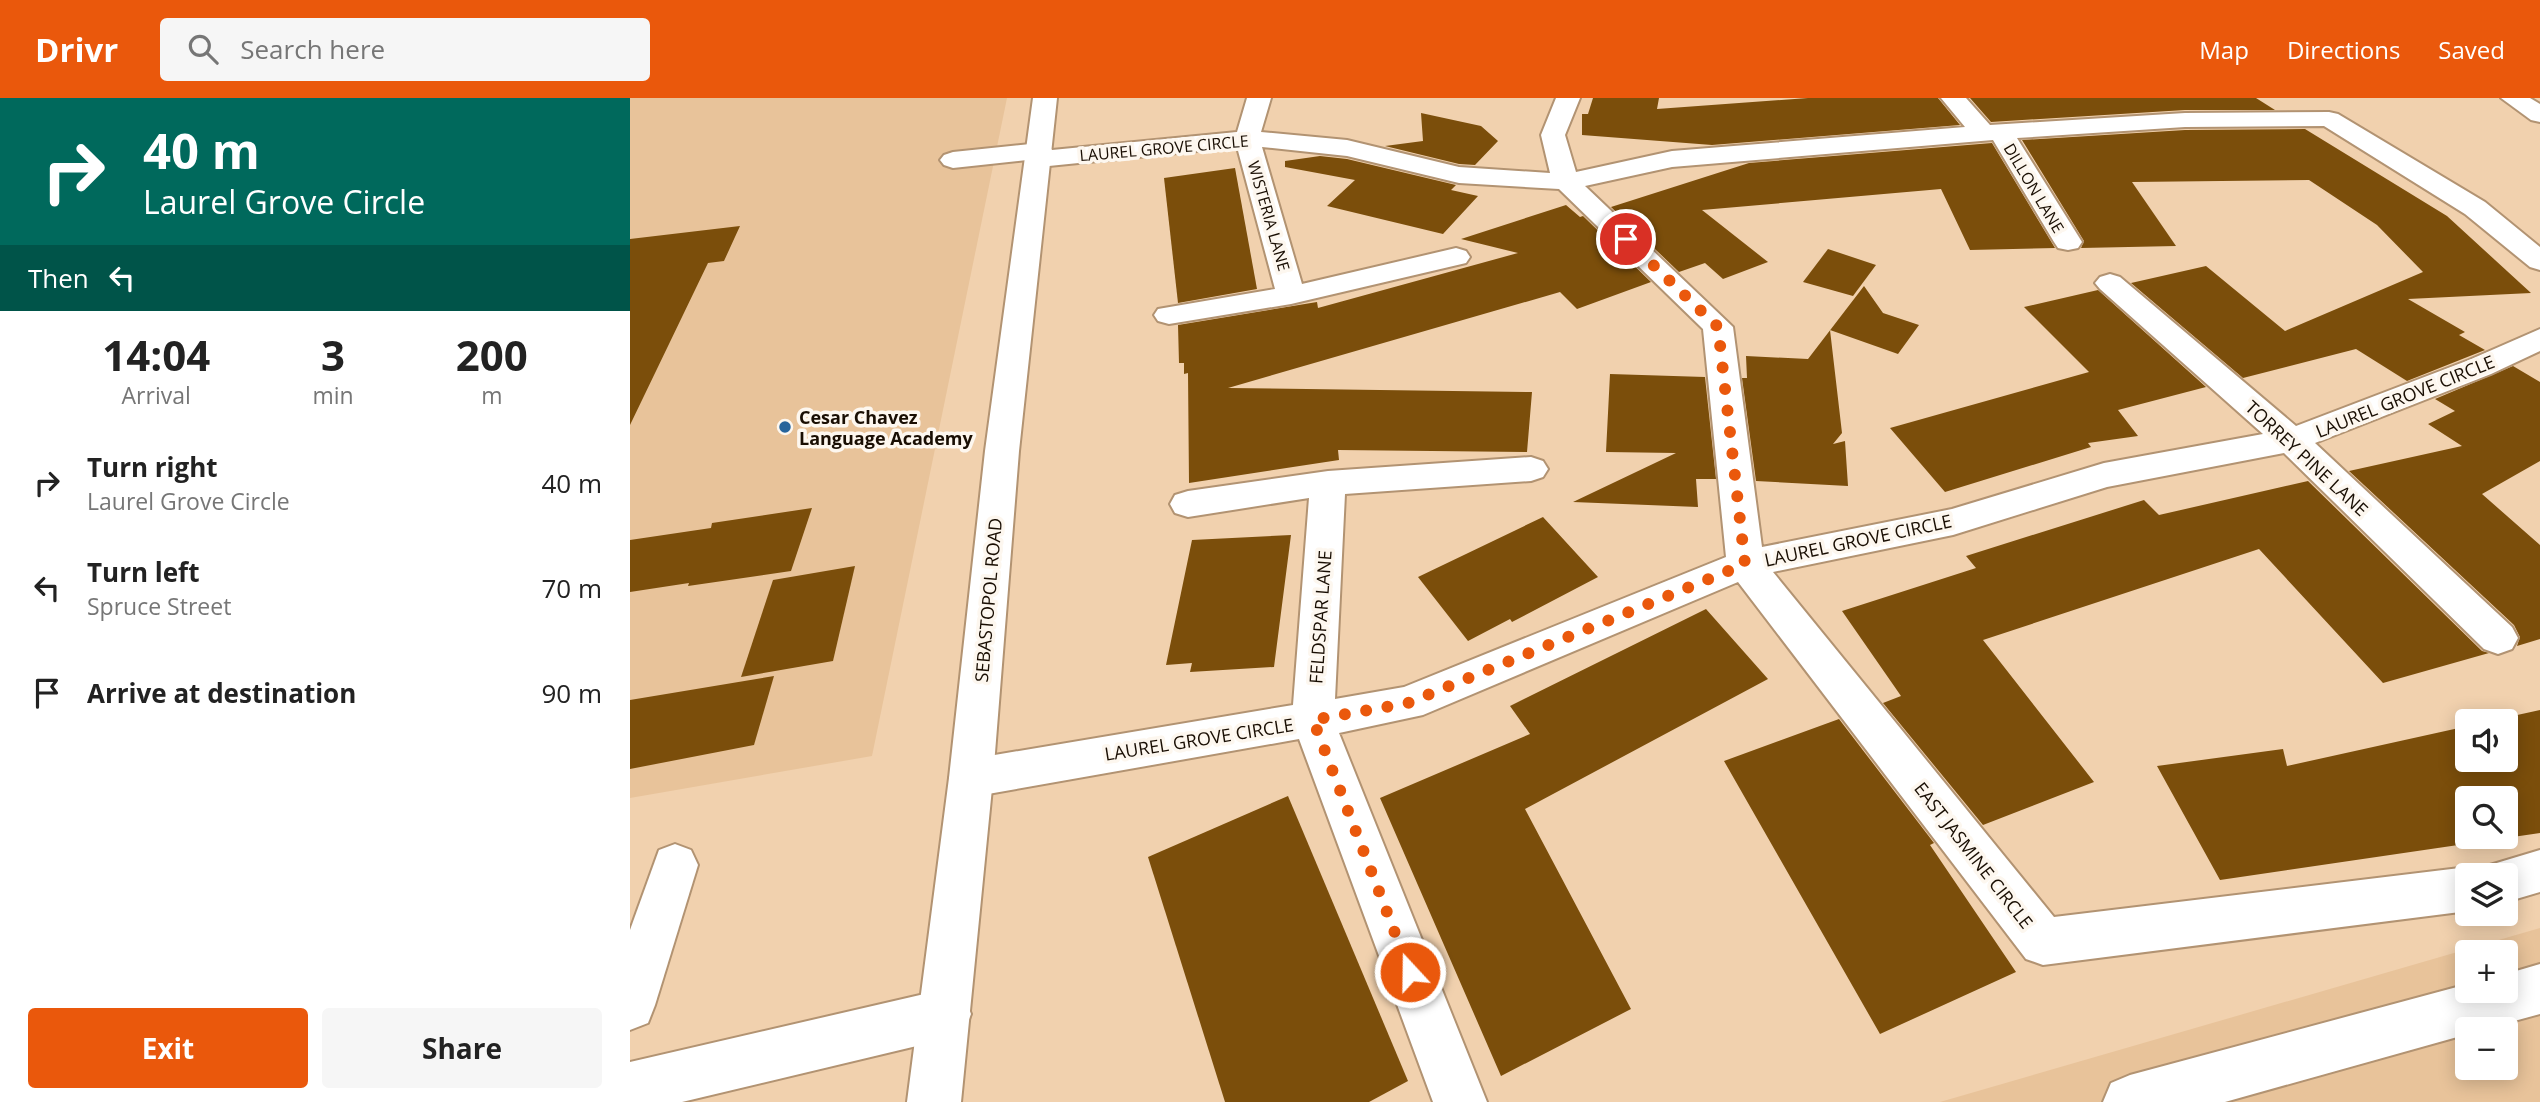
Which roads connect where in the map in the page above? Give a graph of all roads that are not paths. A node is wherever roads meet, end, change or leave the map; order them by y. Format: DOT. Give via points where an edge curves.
graph roads {
  1 [pos="1045,98"];
  2 [pos="1259,98"];
  3 [pos="1568,98"];
  4 [pos="1953,98"];
  5 [pos="2513,98"];
  6 [pos="2326,108"];
  7 [pos="2540,115"];
  8 [pos="1992,133"];
  9 [pos="1247,138"];
  10 [pos="1039,155"];
  11 [pos="953,160"];
  12 [pos="1566,182"];
  13 [pos="2068,242"];
  14 [pos="1456,257"];
  15 [pos="2540,261"];
  16 [pos="2110,283"];
  17 [pos="1291,295"];
  18 [pos="1169,315"];
  19 [pos="2540,339"];
  20 [pos="2291,440"];
  21 [pos="1531,469"];
  22 [pos="1328,483"];
  23 [pos="1188,505"];
  24 [pos="1745,564"];
  25 [pos="2498,638"];
  26 [pos="1313,720"];
  27 [pos="971,778"];
  28 [pos="675,864"];
  29 [pos="2540,871"];
  30 [pos="2518,877"];
  31 [pos="2455,891"];
  32 [pos="2540,989"];
  33 [pos="630,1005"];
  34 [pos="946,1014"];
  35 [pos="630,1088"];
  36 [pos="934,1102"];
  37 [pos="1460,1102"];
  38 [pos="2130,1102"];
  1 -- 10 [label="main road, SEBASTOPOL ROAD"];
  2 -- 9 [label="main road, WISTERIA LANE"];
  3 -- 12 [label="main road" via="1553,135"];
  4 -- 8 [label="main road, DILLON LANE"];
  5 -- 7 [label="main road"];
  6 -- 8 [label="main road, LAUREL GROVE CIRCLE"];
  6 -- 15 [label="main road, LAUREL GROVE CIRCLE" via="2475,208"];
  8 -- 12 [label="main road, LAUREL GROVE CIRCLE" via="1672,159"];
  8 -- 13 [label="main road, DILLON LANE"];
  9 -- 10 [label="main road, LAUREL GROVE CIRCLE"];
  9 -- 12 [label="main road, LAUREL GROVE CIRCLE" via="1347,148 1459,175"];
  9 -- 17 [label="main road, WISTERIA LANE"];
  10 -- 11 [label="main road, LAUREL GROVE CIRCLE"];
  10 -- 27 [label="main road, SEBASTOPOL ROAD" via="1002,452"];
  12 -- 24 [label="main road" via="1718,327"];
  14 -- 17 [label="main road, WISTERIA LANE"];
  16 -- 20 [label="main road, TORREY PINE LANE"];
  17 -- 18 [label="main road, WISTERIA LANE"];
  19 -- 20 [label="main road, LAUREL GROVE CIRCLE" via="2480,368"];
  20 -- 24 [label="main road, LAUREL GROVE CIRCLE" via="2104,475 1953,522"];
  20 -- 25 [label="main road, TORREY PINE LANE"];
  21 -- 22 [label="main road"];
  22 -- 23 [label="main road"];
  22 -- 26 [label="main road, FELDSPAR LANE"];
  24 -- 26 [label="main road, LAUREL GROVE CIRCLE" via="1408,703"];
  24 -- 31 [label="main road, EAST JASMINE CIRCLE" via="2043,942"];
  26 -- 27 [label="main road, LAUREL GROVE CIRCLE"];
  26 -- 37 [label="main road, FELDSPAR LANE"];
  27 -- 34 [label="main road, SEBASTOPOL ROAD"];
  28 -- 33 [label="main road"];
  29 -- 30 [label="main road"];
  32 -- 38 [label="main road"];
  34 -- 35 [label="main road"];
  34 -- 36 [label="main road, SEBASTOPOL ROAD"];
}
